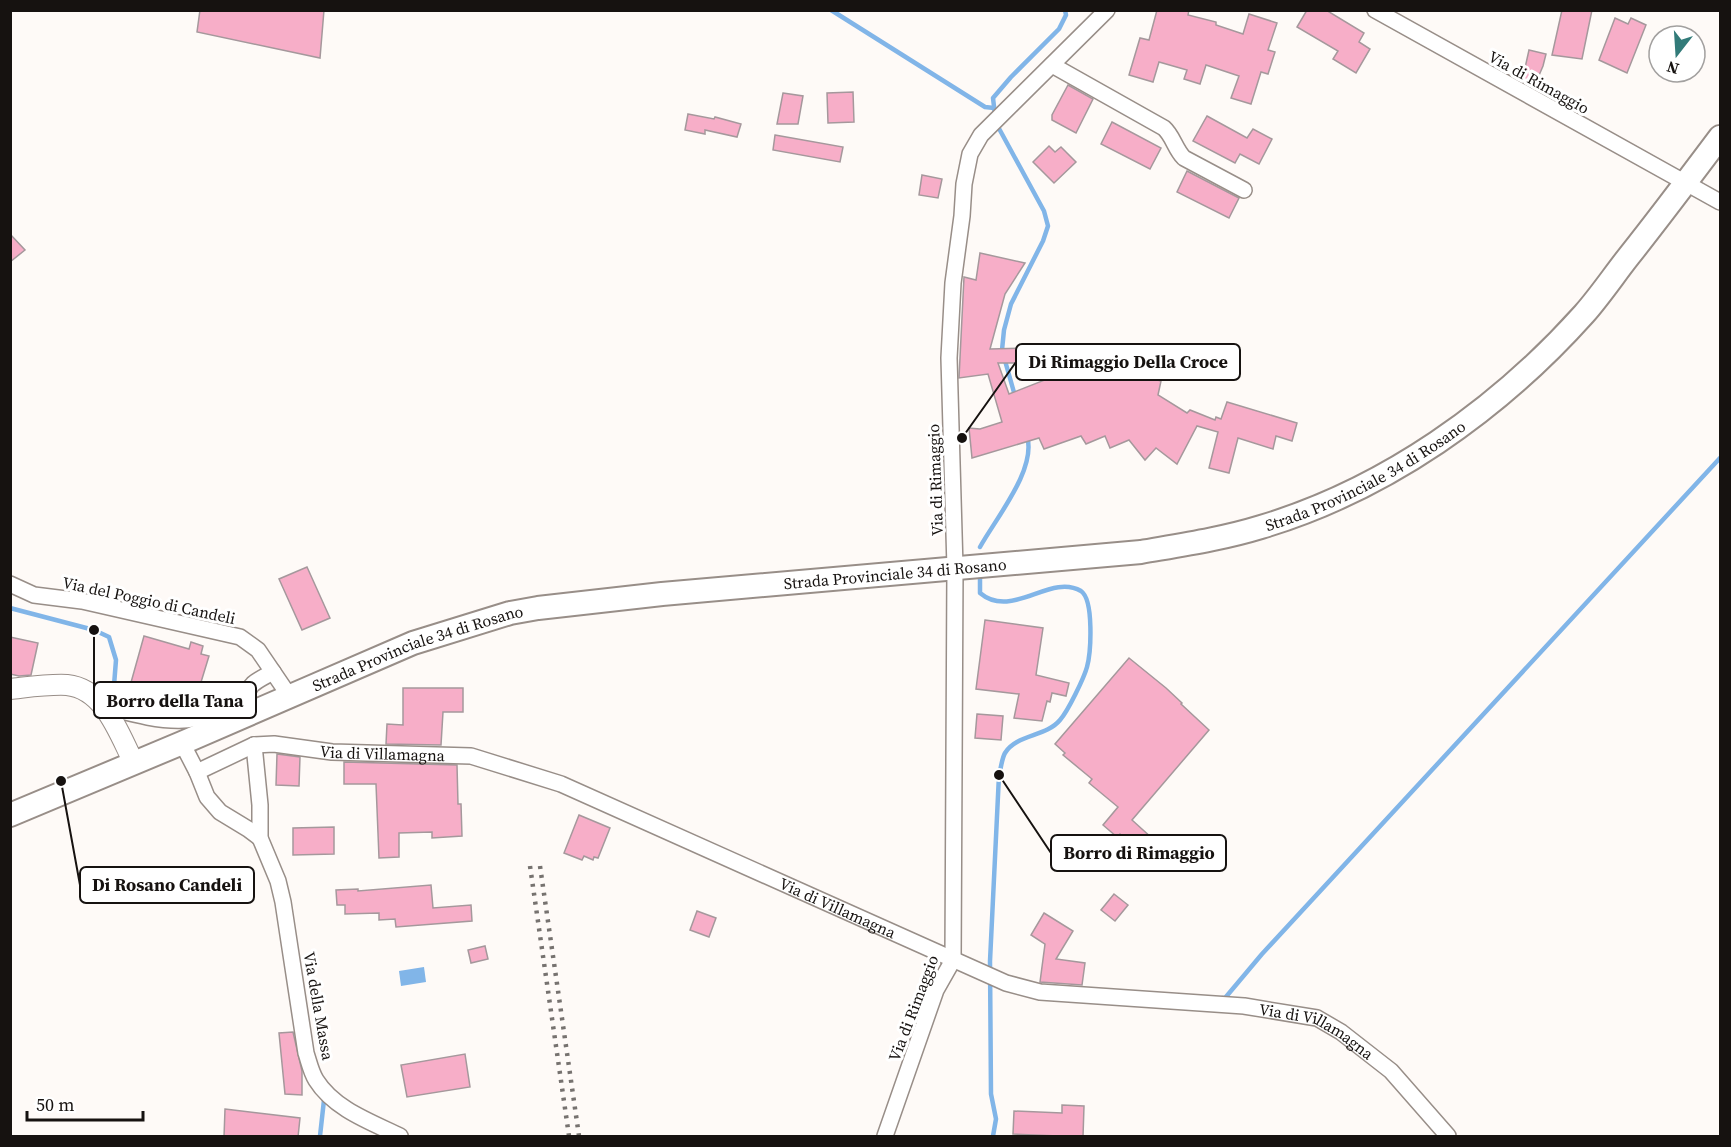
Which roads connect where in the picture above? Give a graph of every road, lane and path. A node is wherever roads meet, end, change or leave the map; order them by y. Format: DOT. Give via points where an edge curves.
graph roads {
  1 [pos="1107,10"];
  2 [pos="1375,10"];
  3 [pos="1052,65"];
  4 [pos="1720,137"];
  5 [pos="1686,183"];
  6 [pos="1244,190"];
  7 [pos="1720,202"];
  8 [pos="960,568"];
  9 [pos="10,584"];
  10 [pos="273,672"];
  11 [pos="10,689"];
  12 [pos="290,697"];
  13 [pos="105,707"];
  14 [pos="182,743"];
  15 [pos="254,745"];
  16 [pos="134,763"];
  17 [pos="197,772"];
  18 [pos="10,815"];
  19 [pos="260,838"];
  20 [pos="952,960"];
  21 [pos="400,1137"];
  22 [pos="885,1137"];
  23 [pos="1448,1137"];
  1 -- 3 [label="street, Via di Rimaggio"];
  2 -- 5 [label="street, Via di Rimaggio"];
  3 -- 6 [label="street" via="1164,128 1184,158"];
  3 -- 8 [label="street, Via di Rimaggio" via="981,135 970,154 964,184 949,358"];
  4 -- 5 [label="main road, Strada Provinciale 34 di Rosano"];
  5 -- 7 [label="street, Via di Rimaggio"];
  5 -- 8 [label="main road, Strada Provinciale 34 di Rosano" via="1585,312 1531,368 1432,445 1342,496 1260,527 1212,539 1141,552"];
  8 -- 12 [label="main road, Strada Provinciale 34 di Rosano" via="662,594 529,610 413,643"];
  8 -- 20 [label="street, Via di Rimaggio"];
  9 -- 10 [label="street, Via del Poggio di Candeli" via="34,595 82,601 240,637 258,651"];
  10 -- 12 [label="street, Via del Poggio di Candeli"];
  10 -- 13 [label="street" via="223,709 184,721 158,720"];
  11 -- 13 [label="street" via="68,685 91,693"];
  12 -- 14 [label="main road, Strada Provinciale 34 di Rosano"];
  13 -- 16 [label="street"];
  14 -- 16 [label="main road, Strada Provinciale 34 di Rosano"];
  14 -- 17 [label="street"];
  15 -- 17 [label="street, Via di Villamagna"];
  15 -- 19 [label="street, Via della Massa"];
  15 -- 20 [label="street, Via di Villamagna" via="332,752 471,756 572,789"];
  16 -- 18 [label="main road, Strada Provinciale 34 di Rosano"];
  17 -- 19 [label="street" via="207,797 220,812"];
  19 -- 21 [label="street, Via della Massa" via="283,902 306,1053 315,1078 346,1108"];
  20 -- 22 [label="street, Via di Rimaggio" via="936,990"];
  20 -- 23 [label="street, Via di Villamagna" via="1040,993 1244,1006 1317,1018 1391,1071"];
}
